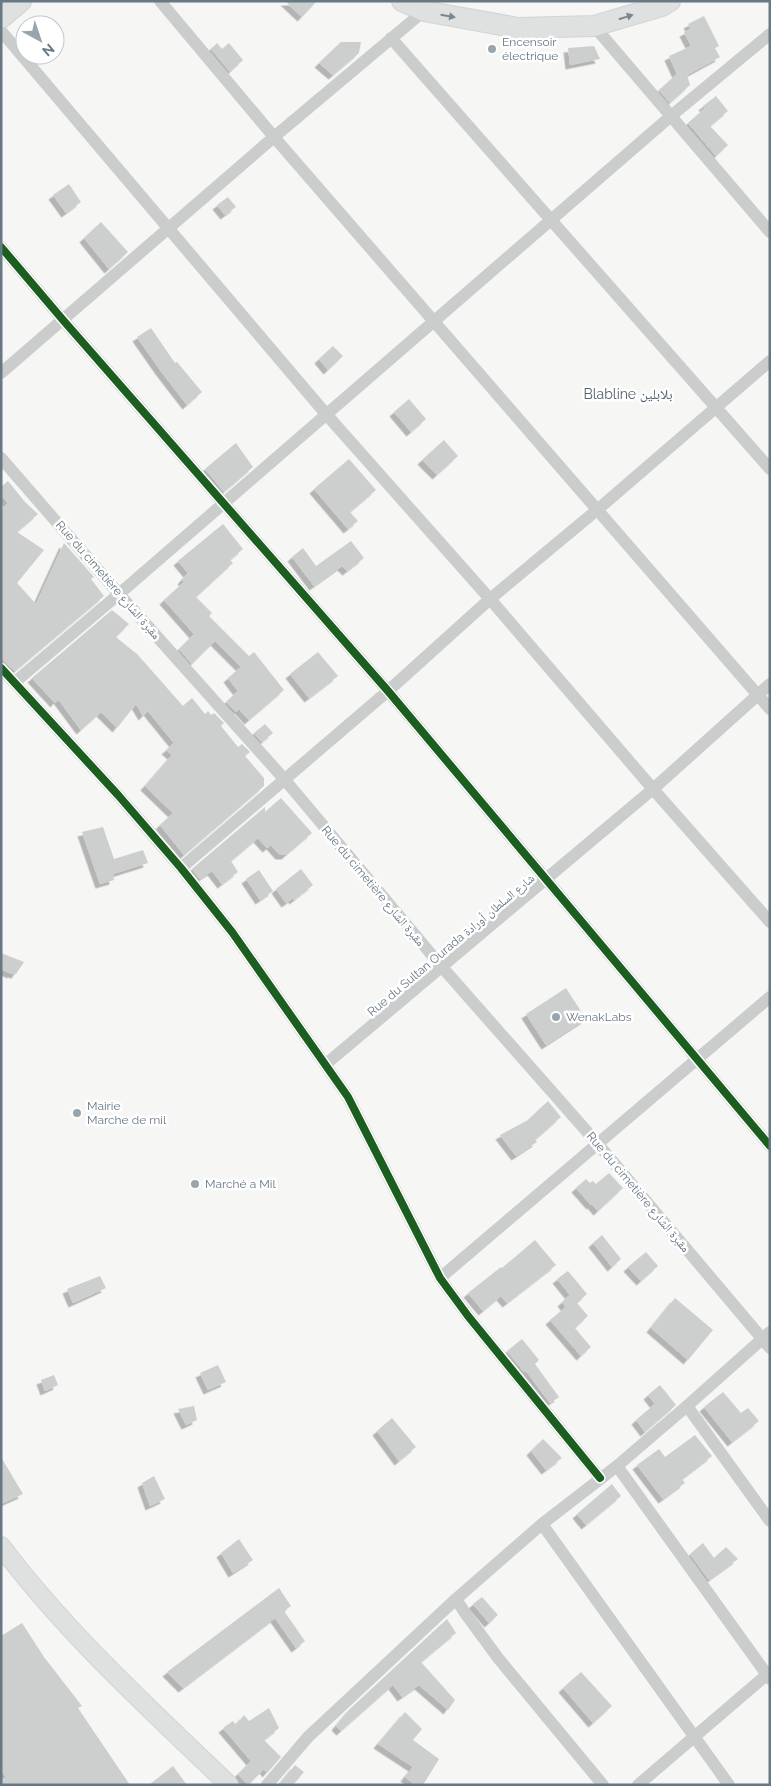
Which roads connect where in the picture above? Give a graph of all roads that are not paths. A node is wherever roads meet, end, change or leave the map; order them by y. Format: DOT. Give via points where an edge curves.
graph roads {
  1 [pos="21,1"];
  2 [pos="160,1"];
  3 [pos="402,1"];
  4 [pos="670,1"];
  5 [pos="424,11"];
  6 [pos="1,18"];
  7 [pos="594,26"];
  8 [pos="1,31"];
  9 [pos="770,34"];
  10 [pos="390,38"];
  11 [pos="671,116"];
  12 [pos="274,137"];
  13 [pos="551,221"];
  14 [pos="168,228"];
  15 [pos="770,232"];
  16 [pos="1,247"];
  17 [pos="63,320"];
  18 [pos="435,321"];
  19 [pos="770,362"];
  20 [pos="1,373"];
  21 [pos="717,408"];
  22 [pos="326,414"];
  23 [pos="1,458"];
  24 [pos="770,470"];
  25 [pos="224,502"];
  26 [pos="597,510"];
  27 [pos="119,594"];
  28 [pos="490,599"];
  29 [pos="1,668"];
  30 [pos="15,682"];
  31 [pos="770,684"];
  32 [pos="388,691"];
  33 [pos="757,695"];
  34 [pos="770,709"];
  35 [pos="285,780"];
  36 [pos="653,789"];
  37 [pos="181,868"];
  38 [pos="546,880"];
  39 [pos="770,922"];
  40 [pos="442,967"];
  41 [pos="770,997"];
  42 [pos="697,1059"];
  43 [pos="326,1064"];
  44 [pos="597,1144"];
  45 [pos="770,1146"];
  46 [pos="440,1278"];
  47 [pos="767,1340"];
  48 [pos="687,1406"];
  49 [pos="616,1466"];
  50 [pos="600,1478"];
  51 [pos="770,1521"];
  52 [pos="542,1524"];
  53 [pos="1,1546"];
  54 [pos="456,1599"];
  55 [pos="769,1675"];
  56 [pos="695,1738"];
  57 [pos="229,1785"];
  58 [pos="267,1785"];
  59 [pos="603,1785"];
  60 [pos="638,1785"];
  61 [pos="729,1785"];
  1 -- 6 [label="main road"];
  2 -- 12 [label="street"];
  3 -- 5 [label="main road"];
  7 -- 4 [label="main road, one-way"];
  5 -- 7 [label="main road, one-way" via="518,28"];
  5 -- 10 [label="street"];
  7 -- 11 [label="street"];
  8 -- 14 [label="street"];
  9 -- 11 [label="street"];
  10 -- 12 [label="street"];
  10 -- 13 [label="street"];
  11 -- 13 [label="street"];
  11 -- 15 [label="street"];
  12 -- 14 [label="street"];
  12 -- 18 [label="street"];
  13 -- 18 [label="street"];
  13 -- 21 [label="street"];
  14 -- 17 [label="street"];
  14 -- 22 [label="street"];
  16 -- 17 [label="street"];
  17 -- 20 [label="street"];
  17 -- 25 [label="street"];
  18 -- 22 [label="street"];
  18 -- 26 [label="street"];
  19 -- 21 [label="street"];
  21 -- 24 [label="street"];
  21 -- 26 [label="street"];
  22 -- 25 [label="street"];
  22 -- 28 [label="street"];
  23 -- 27 [label="street, Rue du cimetière مقبرة الشارع"];
  25 -- 27 [label="street"];
  25 -- 32 [label="street"];
  26 -- 28 [label="street"];
  26 -- 33 [label="street"];
  27 -- 30 [label="street"];
  27 -- 35 [label="street, Rue du cimetière مقبرة الشارع"];
  28 -- 32 [label="street"];
  28 -- 36 [label="street"];
  29 -- 30 [label="street"];
  30 -- 37 [label="street"];
  31 -- 33 [label="street, Rue du Sultan Ourada شارع السلطان أورادة"];
  32 -- 35 [label="street"];
  32 -- 38 [label="street"];
  33 -- 34 [label="street"];
  33 -- 36 [label="street, Rue du Sultan Ourada شارع السلطان أورادة"];
  35 -- 37 [label="street"];
  35 -- 40 [label="street, Rue du cimetière مقبرة الشارع"];
  36 -- 38 [label="street, Rue du Sultan Ourada شارع السلطان أورادة"];
  36 -- 39 [label="street"];
  37 -- 43 [label="street" via="232,932"];
  38 -- 40 [label="street, Rue du Sultan Ourada شارع السلطان أورادة"];
  38 -- 42 [label="street"];
  40 -- 43 [label="street, Rue du Sultan Ourada شارع السلطان أورادة"];
  40 -- 44 [label="street, Rue du cimetière مقبرة الشارع"];
  41 -- 42 [label="street"];
  42 -- 44 [label="street"];
  42 -- 45 [label="street"];
  43 -- 46 [label="street" via="348,1097"];
  44 -- 46 [label="street"];
  44 -- 47 [label="street, Rue du cimetière مقبرة الشارع"];
  46 -- 50 [label="street"];
  47 -- 48 [label="street"];
  48 -- 49 [label="street"];
  48 -- 51 [label="street"];
  49 -- 50 [label="street"];
  49 -- 55 [label="street"];
  50 -- 52 [label="street"];
  52 -- 54 [label="street"];
  52 -- 56 [label="street"];
  53 -- 57 [label="street" via="129,1690"];
  54 -- 58 [label="street" via="308,1737"];
  54 -- 59 [label="street" via="498,1658"];
  55 -- 56 [label="street"];
  56 -- 60 [label="street"];
  56 -- 61 [label="street"];
}
